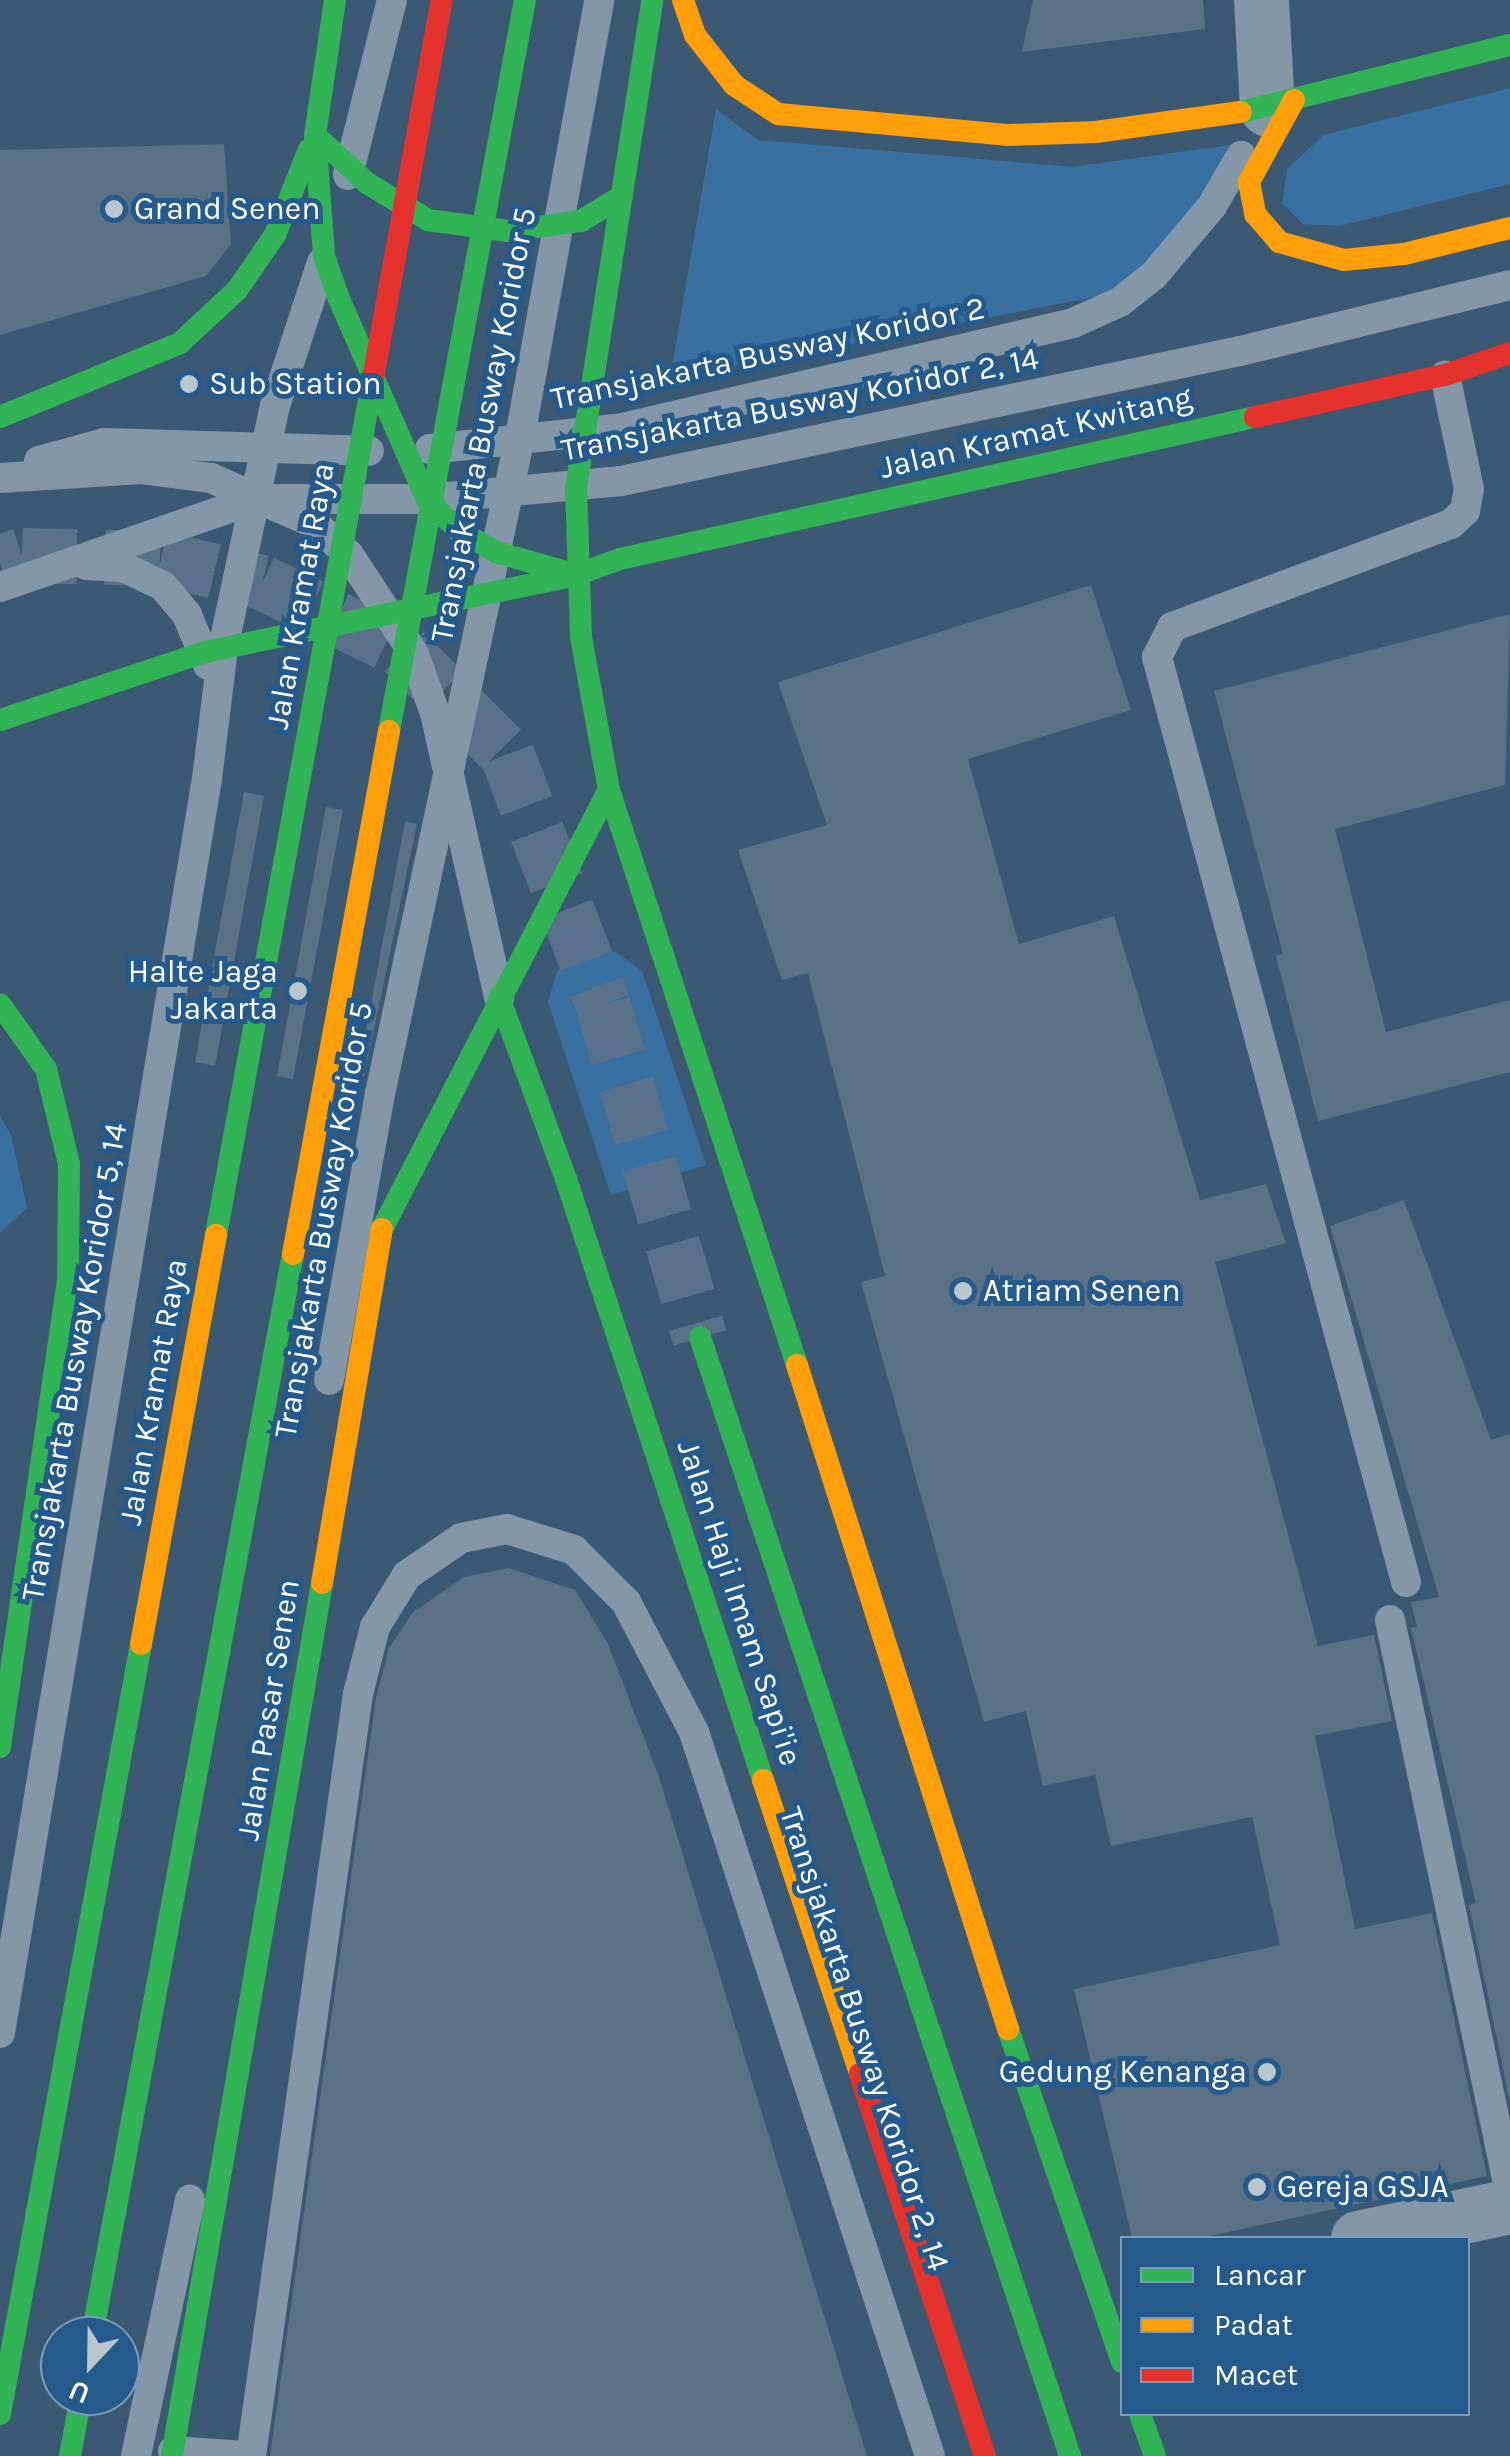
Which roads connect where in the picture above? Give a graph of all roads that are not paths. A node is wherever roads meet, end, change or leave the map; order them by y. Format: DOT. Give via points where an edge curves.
graph roads {
  1 [pos="335,0"];
  2 [pos="392,0"];
  3 [pos="442,0"];
  4 [pos="525,0"];
  5 [pos="599,0"];
  6 [pos="652,0"];
  7 [pos="683,0"];
  8 [pos="1261,0"];
  9 [pos="1510,46"];
  10 [pos="1280,105"];
  11 [pos="315,135"];
  12 [pos="350,168"];
  13 [pos="622,196"];
  14 [pos="561,224"];
  15 [pos="1510,228"];
  16 [pos="324,256"];
  17 [pos="1510,284"];
  18 [pos="1503,360"];
  19 [pos="1445,375"];
  20 [pos="0,417"];
  21 [pos="584,435"];
  22 [pos="519,442"];
  23 [pos="264,450"];
  24 [pos="405,452"];
  25 [pos="3,476"];
  26 [pos="576,488"];
  27 [pos="508,494"];
  28 [pos="255,499"];
  29 [pos="427,499"];
  30 [pos="496,552"];
  31 [pos="68,564"];
  32 [pos="576,575"];
  33 [pos="0,588"];
  34 [pos="486,592"];
  35 [pos="386,612"];
  36 [pos="214,650"];
  37 [pos="0,720"];
  38 [pos="448,775"];
  39 [pos="609,790"];
  40 [pos="498,998"];
  41 [pos="0,1004"];
  42 [pos="700,1338"];
  43 [pos="1406,1582"];
  44 [pos="1390,1620"];
  45 [pos="0,1747"];
  46 [pos="0,2033"];
  47 [pos="1510,2193"];
  48 [pos="1510,2206"];
  49 [pos="1368,2236"];
  50 [pos="1111,2292"];
  51 [pos="96,2316"];
  52 [pos="1120,2349"];
  53 [pos="0,2414"];
  54 [pos="77,2416"];
  55 [pos="1141,2416"];
  56 [pos="173,2453"];
  57 [pos="70,2456"];
  58 [pos="136,2456"];
  59 [pos="248,2456"];
  60 [pos="930,2456"];
  61 [pos="969,2456"];
  62 [pos="984,2456"];
  63 [pos="1070,2456"];
  64 [pos="1154,2456"];
  1 -- 11 [label="main road"];
  2 -- 12 [label="lane"];
  3 -- 53 [label="main road, Jalan Kramat Raya, bridge"];
  4 -- 51 [label="main road, bridge"];
  5 -- 14 [label="lane, Transjakarta Busway Koridor 5"];
  6 -- 13 [label="main road"];
  7 -- 10 [label="main road" via="695,35 734,86 778,114 1006,135 1096,132"];
  8 -- 10 [label="street"];
  9 -- 10 [label="main road"];
  10 -- 15 [label="main road" via="1250,182 1255,214 1280,242 1344,260 1404,254"];
  10 -- 21 [label="lane, Transjakarta Busway Koridor 2" via="1212,206 1154,276 1120,302 1073,323"];
  11 -- 12 [label="main road"];
  11 -- 16 [label="main road"];
  11 -- 20 [label="main road" via="275,236 237,290 180,343"];
  12 -- 14 [label="main road" via="428,220 508,232"];
  12 -- 16 [label="lane"];
  13 -- 14 [label="main road" via="581,221"];
  13 -- 21 [label="main road"];
  14 -- 22 [label="lane, Transjakarta Busway Koridor 5"];
  16 -- 23 [label="lane"];
  16 -- 24 [label="main road"];
  17 -- 26 [label="lane, Transjakarta Busway Koridor 2, 14"];
  18 -- 19 [label="main road, Jalan Kramat Kwitang"];
  19 -- 32 [label="main road, Jalan Kramat Kwitang" via="620,559"];
  19 -- 43 [label="lane" via="1468,488 1465,510 1451,524 1172,626 1157,657"];
  21 -- 22 [label="lane, Transjakarta Busway Koridor 2"];
  21 -- 26 [label="main road"];
  22 -- 24 [label="lane, Transjakarta Busway Koridor 2"];
  22 -- 27 [label="lane, Transjakarta Busway Koridor 5"];
  23 -- 24 [label="lane, Transjakarta Busway Koridor 2"];
  23 -- 25 [label="lane, Transjakarta Busway Koridor 2" via="105,442"];
  23 -- 28 [label="lane"];
  24 -- 29 [label="main road"];
  25 -- 28 [label="lane, Transjakarta Busway Koridor 2, 14" via="142,469 211,478"];
  26 -- 27 [label="lane, Transjakarta Busway Koridor 2, 14"];
  26 -- 32 [label="main road"];
  27 -- 29 [label="lane, Transjakarta Busway Koridor 2, 14"];
  27 -- 30 [label="lane, Transjakarta Busway Koridor 5"];
  28 -- 29 [label="lane, Transjakarta Busway Koridor 2, 14"];
  28 -- 31 [label="lane, Transjakarta Busway Koridor 2, 14"];
  28 -- 35 [label="lane, Transjakarta Busway Koridor 2, 14" via="314,523 349,554"];
  28 -- 36 [label="lane"];
  29 -- 30 [label="main road" via="458,530"];
  30 -- 32 [label="main road"];
  30 -- 34 [label="lane, Transjakarta Busway Koridor 5"];
  31 -- 33 [label="lane, Transjakarta Busway Koridor 2, 14"];
  31 -- 36 [label="lane" via="123,566 164,586"];
  32 -- 34 [label="main road, Jalan Kramat Kwitang"];
  32 -- 39 [label="main road"];
  34 -- 35 [label="main road, Jalan Kramat Kwitang"];
  34 -- 38 [label="lane, Transjakarta Busway Koridor 5"];
  35 -- 36 [label="main road, Jalan Kramat Kwitang"];
  35 -- 38 [label="lane, Transjakarta Busway Koridor 2, 14" via="414,654"];
  36 -- 37 [label="main road, Jalan Kramat Kwitang"];
  36 -- 46 [label="lane, Transjakarta Busway Koridor 5, 14" via="208,778"];
  38 -- 40 [label="lane"];
  38 -- 58 [label="lane, Transjakarta Busway Koridor 5" via="362,1180 200,2149"];
  39 -- 40 [label="main road"];
  39 -- 50 [label="main road" via="722,1124 962,1894"];
  40 -- 56 [label="main road, Jalan Pasar Senen" via="384,1220"];
  40 -- 61 [label="lane, Transjakarta Busway Koridor 2, 14" via="512,1077 920,2325"];
  40 -- 62 [label="main road, Jalan Haji Imam Sapi'ie" via="566,1179"];
  41 -- 45 [label="main road" via="46,1069 69,1164 68,1280"];
  42 -- 63 [label="main road"];
  44 -- 47 [label="lane"];
  48 -- 49 [label="street"];
  50 -- 52 [label="main road"];
  54 -- 57 [label="main road"];
  55 -- 64 [label="main road"];
  56 -- 59 [label="lane"];
  59 -- 60 [label="lane" via="358,1694 375,1628 408,1575 461,1538 507,1529 574,1550 626,1602 694,1732"];
}
